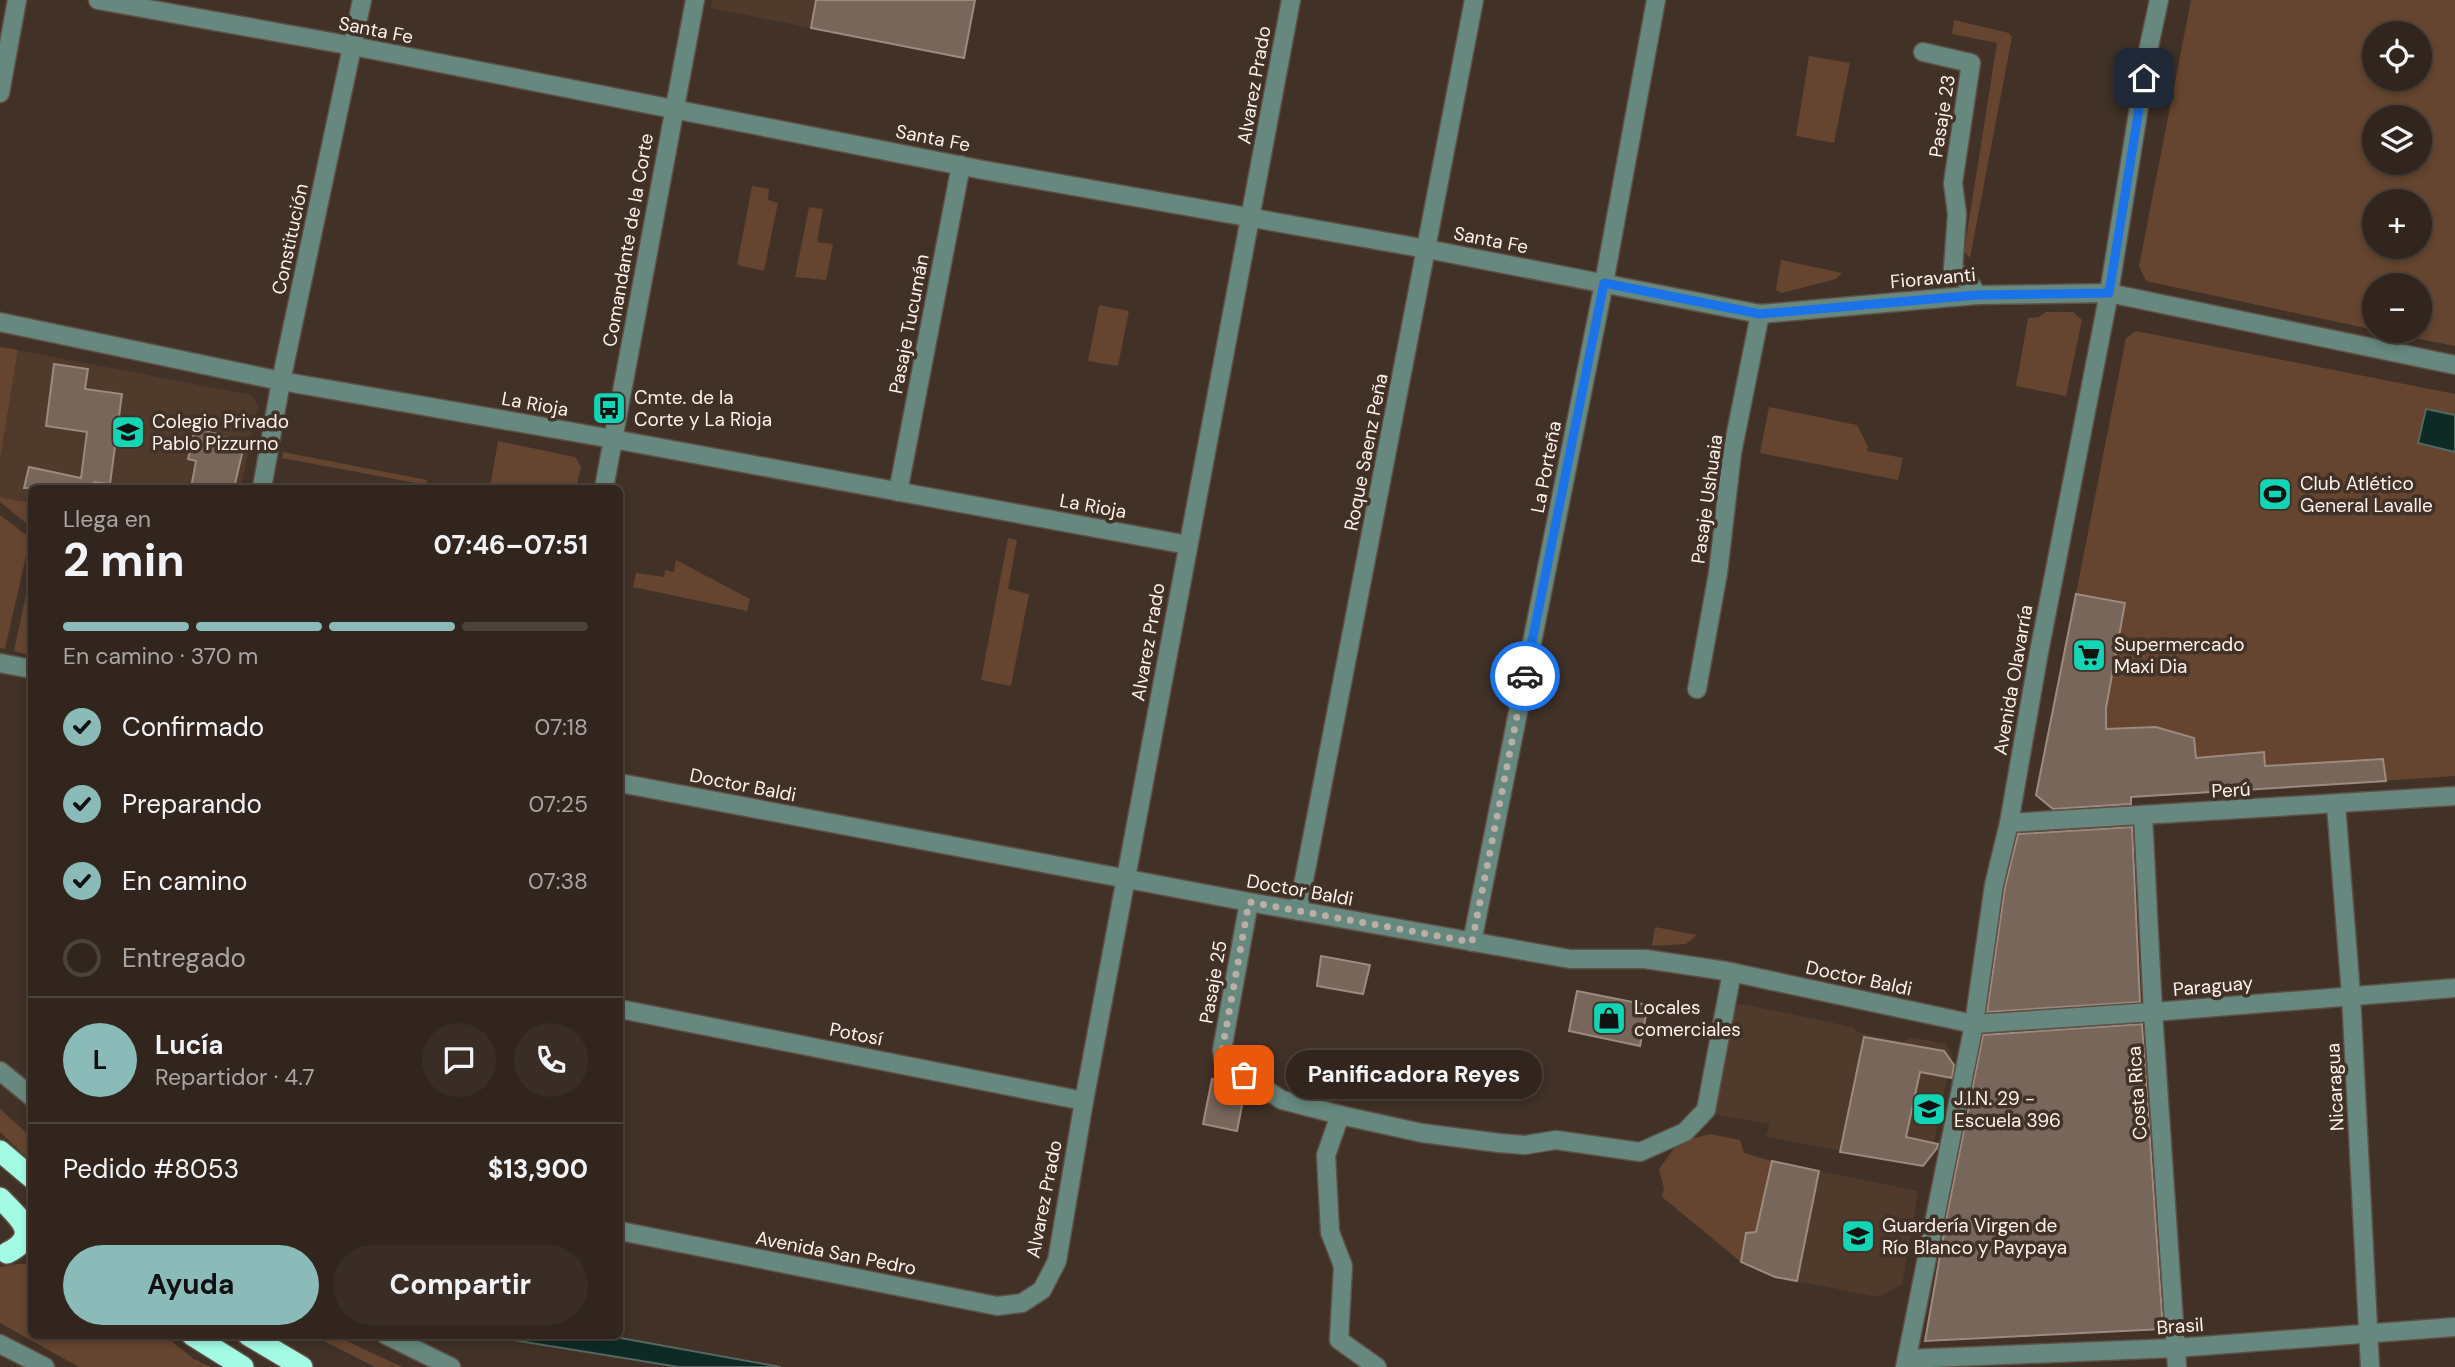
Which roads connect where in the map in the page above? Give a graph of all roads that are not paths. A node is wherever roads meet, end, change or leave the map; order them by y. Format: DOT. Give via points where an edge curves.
graph roads {
  1 [pos="17,0"];
  2 [pos="98,0"];
  3 [pos="362,0"];
  4 [pos="695,0"];
  5 [pos="1291,0"];
  6 [pos="1474,0"];
  7 [pos="1656,0"];
  8 [pos="2160,0"];
  9 [pos="353,46"];
  10 [pos="1923,52"];
  11 [pos="0,93"];
  12 [pos="673,109"];
  13 [pos="961,165"];
  14 [pos="1251,219"];
  15 [pos="1427,249"];
  16 [pos="1604,283"];
  17 [pos="2109,293"];
  18 [pos="1977,295"];
  19 [pos="1760,314"];
  20 [pos="0,322"];
  21 [pos="2455,365"];
  22 [pos="281,381"];
  23 [pos="614,439"];
  24 [pos="263,485"];
  25 [pos="605,485"];
  26 [pos="898,492"];
  27 [pos="1188,545"];
  28 [pos="0,663"];
  29 [pos="28,668"];
  30 [pos="1697,689"];
  31 [pos="623,784"];
  32 [pos="2455,796"];
  33 [pos="2336,805"];
  34 [pos="2143,816"];
  35 [pos="2009,823"];
  36 [pos="1126,879"];
  37 [pos="1249,902"];
  38 [pos="1298,911"];
  39 [pos="1472,942"];
  40 [pos="1732,972"];
  41 [pos="2455,988"];
  42 [pos="2351,995"];
  43 [pos="623,1010"];
  44 [pos="2153,1012"];
  45 [pos="1974,1024"];
  46 [pos="0,1071"];
  47 [pos="28,1094"];
  48 [pos="1084,1101"];
  49 [pos="1340,1115"];
  50 [pos="0,1151"];
  51 [pos="28,1175"];
  52 [pos="0,1191"];
  53 [pos="0,1198"];
  54 [pos="28,1213"];
  55 [pos="623,1232"];
  56 [pos="28,1252"];
  57 [pos="4,1254"];
  58 [pos="1042,1290"];
  59 [pos="2455,1327"];
  60 [pos="2368,1333"];
  61 [pos="198,1339"];
  62 [pos="255,1339"];
  63 [pos="394,1339"];
  64 [pos="0,1344"];
  65 [pos="2175,1348"];
  66 [pos="1906,1363"];
  67 [pos="45,1367"];
  68 [pos="243,1367"];
  69 [pos="302,1367"];
  70 [pos="451,1367"];
  71 [pos="1377,1367"];
  72 [pos="2177,1367"];
  73 [pos="2370,1367"];
  1 -- 11 [label="street"];
  2 -- 9 [label="street, Santa Fe"];
  3 -- 9 [label="street, Constitución"];
  4 -- 12 [label="street, Comandante de la Corte"];
  5 -- 14 [label="street, Alvarez Prado"];
  6 -- 15 [label="street, Roque Saenz Peña"];
  7 -- 16 [label="street, La Porteña"];
  8 -- 17 [label="street, Avenida Olavarría"];
  9 -- 12 [label="street, Santa Fe"];
  9 -- 22 [label="street, Constitución"];
  10 -- 18 [label="street, Pasaje 23" via="1971,63 1953,183 1957,214 1953,270"];
  12 -- 13 [label="street, Santa Fe"];
  12 -- 23 [label="street, Comandante de la Corte"];
  13 -- 14 [label="street, Santa Fe"];
  13 -- 26 [label="street, Pasaje Tucumán"];
  14 -- 15 [label="street, Santa Fe"];
  14 -- 27 [label="street, Alvarez Prado"];
  15 -- 16 [label="street, Santa Fe"];
  15 -- 38 [label="street, Roque Saenz Peña"];
  16 -- 19 [label="street, Santa Fe"];
  16 -- 39 [label="street, La Porteña"];
  17 -- 18 [label="street, Fioravanti"];
  17 -- 21 [label="street, Fioravanti"];
  17 -- 35 [label="street, Avenida Olavarría"];
  18 -- 19 [label="street, Fioravanti"];
  19 -- 30 [label="street, Pasaje Ushuaia" via="1732,453 1718,573"];
  20 -- 22 [label="street, La Rioja"];
  22 -- 23 [label="street, La Rioja"];
  22 -- 24 [label="street, Constitución"];
  23 -- 25 [label="street, Comandante de la Corte"];
  23 -- 26 [label="street, La Rioja"];
  26 -- 27 [label="street, La Rioja"];
  27 -- 36 [label="street, Alvarez Prado"];
  28 -- 29 [label="street"];
  31 -- 36 [label="street, Doctor Baldi"];
  32 -- 33 [label="street, Perú"];
  33 -- 34 [label="street, Perú"];
  33 -- 42 [label="street, Nicaragua"];
  34 -- 35 [label="street, Perú"];
  34 -- 44 [label="street, Costa Rica"];
  35 -- 45 [label="street, Avenida Olavarría" via="1994,885"];
  36 -- 37 [label="street, Doctor Baldi"];
  36 -- 48 [label="street, Alvarez Prado"];
  37 -- 38 [label="street, Doctor Baldi"];
  37 -- 49 [label="street, Pasaje 25" via="1222,1051 1224,1063 1282,1100"];
  38 -- 39 [label="street, Doctor Baldi"];
  39 -- 40 [label="street, Doctor Baldi" via="1570,959 1645,959"];
  40 -- 45 [label="street, Doctor Baldi"];
  40 -- 49 [label="street" via="1706,1111 1685,1132 1640,1152 1556,1140 1499,1143 1422,1133"];
  41 -- 42 [label="street, Paraguay"];
  42 -- 44 [label="street, Paraguay"];
  42 -- 60 [label="street, Nicaragua"];
  43 -- 48 [label="street, Potosí"];
  44 -- 45 [label="street, Paraguay"];
  44 -- 65 [label="street, Costa Rica"];
  45 -- 66 [label="street, Avenida Olavarría"];
  46 -- 47 [label="street"];
  48 -- 58 [label="street, Alvarez Prado" via="1057,1261"];
  49 -- 71 [label="street" via="1326,1155 1330,1233 1342,1266 1339,1340"];
  50 -- 51 [label="highway"];
  52 -- 54 [label="highway"];
  53 -- 57 [label="highway" via="26,1229 24,1241"];
  55 -- 58 [label="street, Avenida San Pedro" via="997,1306 1022,1303"];
  56 -- 57 [label="highway"];
  59 -- 60 [label="street, Brasil"];
  60 -- 65 [label="street, Brasil"];
  60 -- 73 [label="street, Nicaragua"];
  61 -- 68 [label="highway"];
  62 -- 69 [label="highway"];
  63 -- 70 [label="street"];
  64 -- 67 [label="street"];
  65 -- 66 [label="street, Brasil"];
  65 -- 72 [label="street, Costa Rica"];
}
